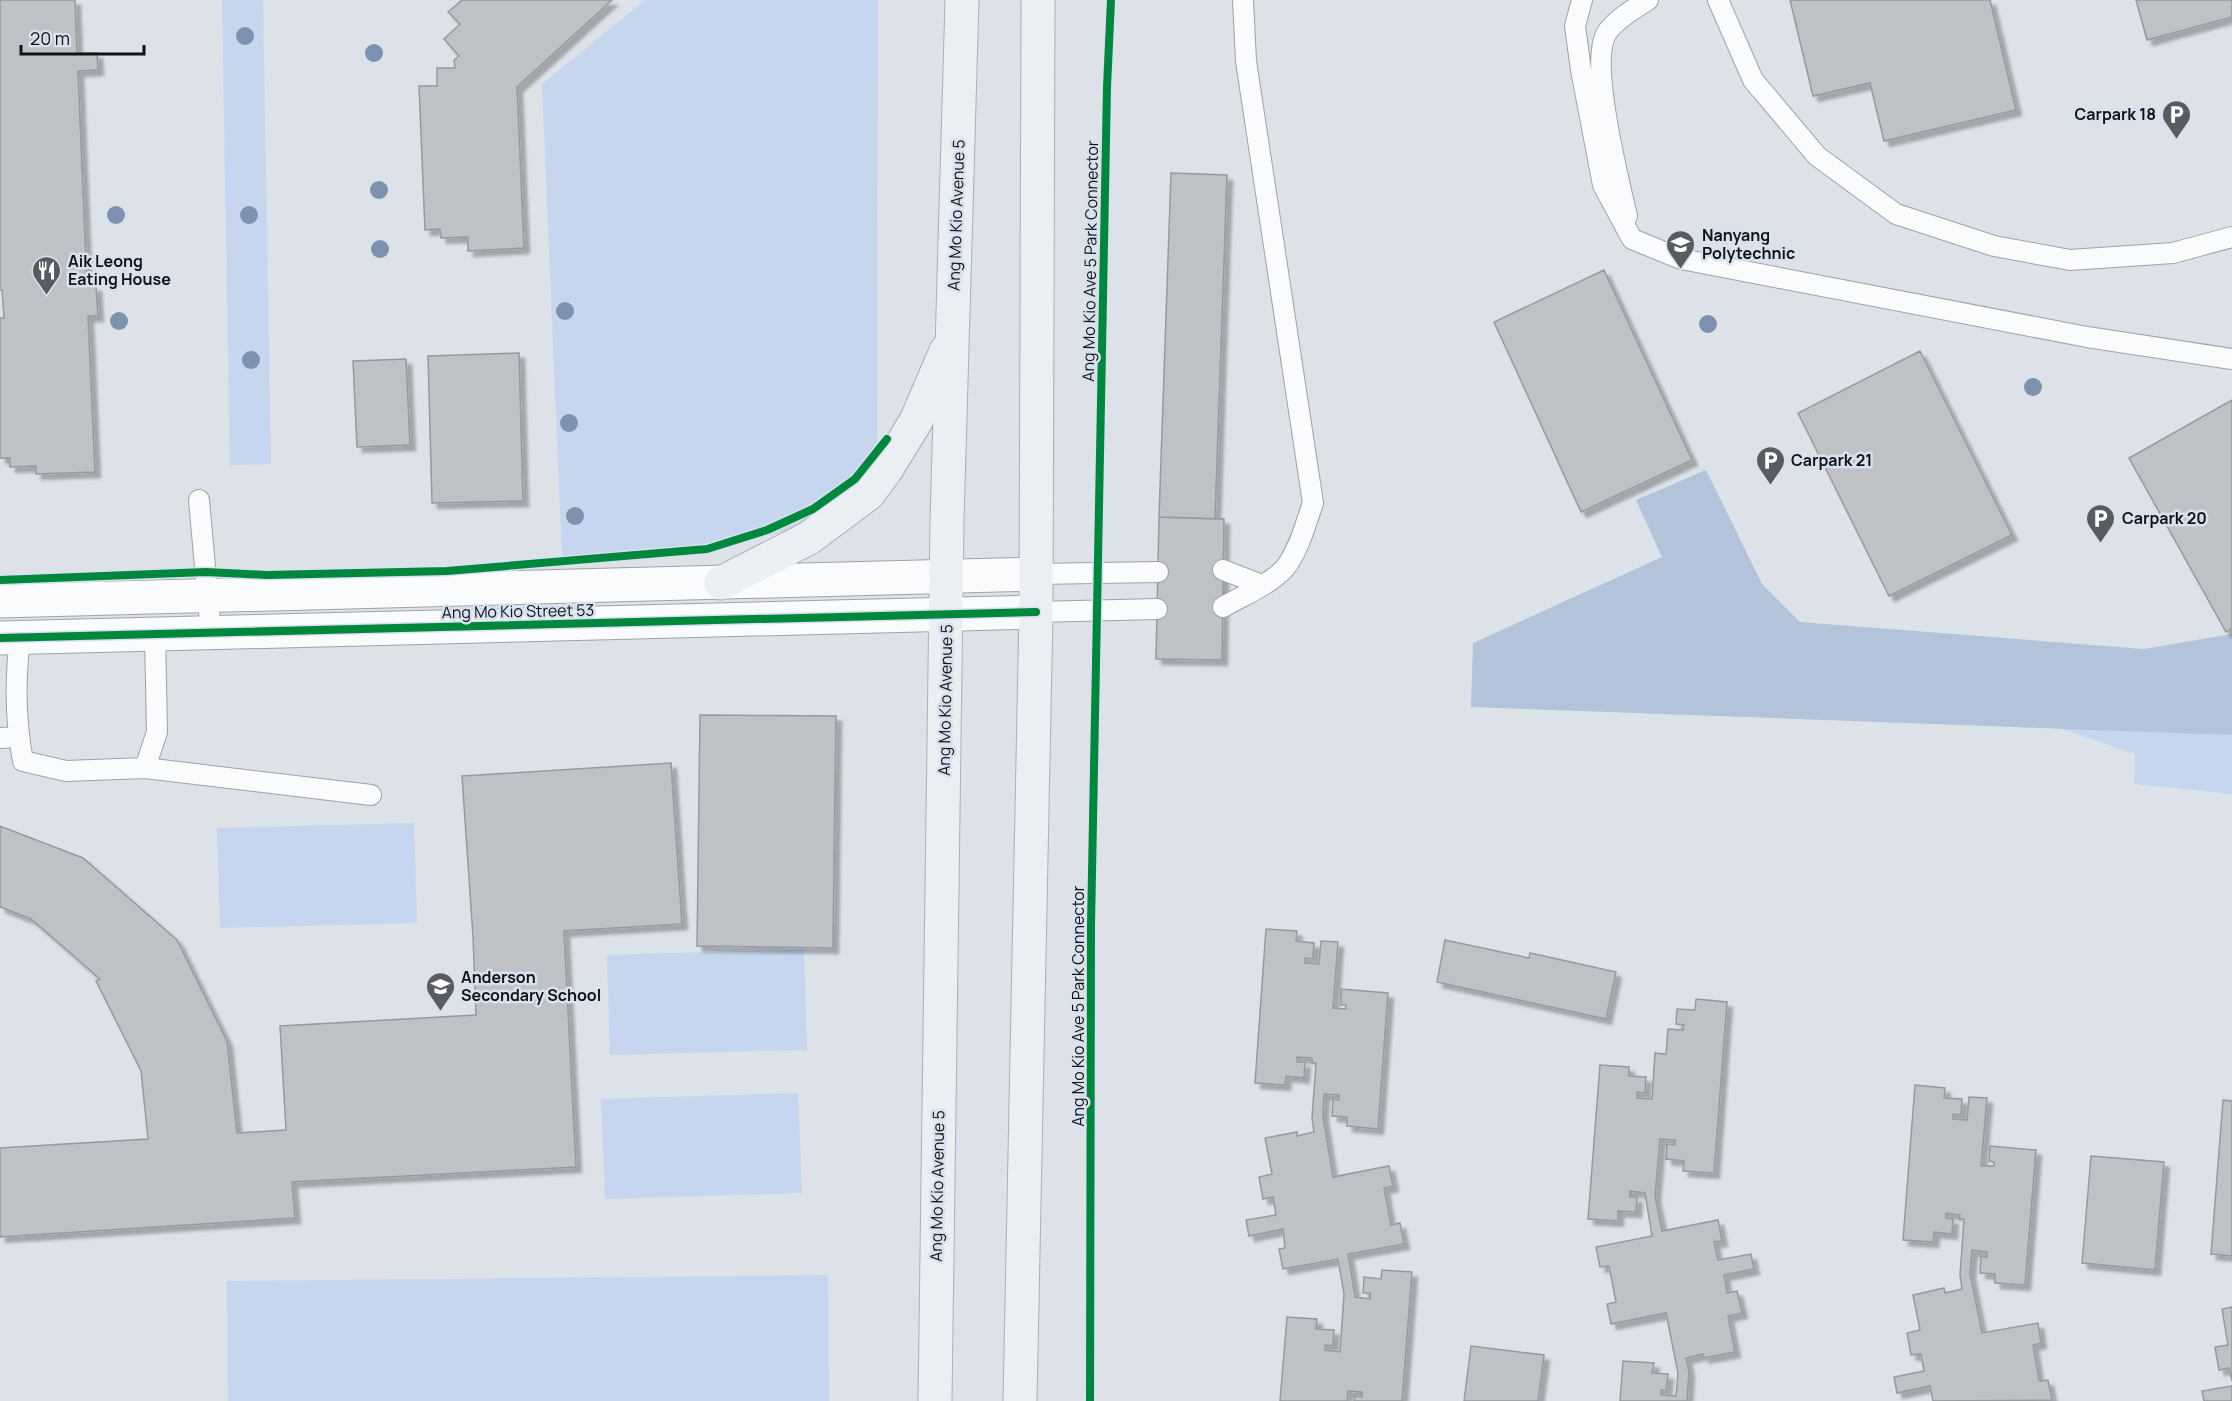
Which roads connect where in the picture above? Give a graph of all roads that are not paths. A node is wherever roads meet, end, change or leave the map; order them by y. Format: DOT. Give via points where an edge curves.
graph roads {
  1 [pos="962,0"];
  2 [pos="1038,0"];
  3 [pos="1244,0"];
  4 [pos="1582,0"];
  5 [pos="1648,0"];
  6 [pos="1719,0"];
  7 [pos="2232,237"];
  8 [pos="1632,239"];
  9 [pos="953,333"];
  10 [pos="2232,359"];
  11 [pos="199,500"];
  12 [pos="1223,570"];
  13 [pos="1156,572"];
  14 [pos="1035,574"];
  15 [pos="947,577"];
  16 [pos="721,583"];
  17 [pos="1262,585"];
  18 [pos="207,595"];
  19 [pos="0,601"];
  20 [pos="1223,607"];
  21 [pos="1155,609"];
  22 [pos="1036,612"];
  23 [pos="946,614"];
  24 [pos="211,633"];
  25 [pos="155,634"];
  26 [pos="10,638"];
  27 [pos="9,737"];
  28 [pos="146,768"];
  29 [pos="371,795"];
  30 [pos="935,1401"];
  31 [pos="1020,1401"];
  1 -- 9 [label="main road, Ang Mo Kio Avenue 5"];
  2 -- 14 [label="main road"];
  3 -- 17 [label="lane" via="1246,61 1313,503 1300,542 1287,565"];
  4 -- 8 [label="lane" via="1575,26 1602,185"];
  5 -- 8 [label="lane" via="1607,32 1600,62 1604,107"];
  6 -- 7 [label="lane" via="1752,80 1817,156 1896,214 1994,246 2070,260 2173,253"];
  8 -- 10 [label="lane" via="1681,259 2087,337"];
  9 -- 15 [label="main road, Ang Mo Kio Avenue 5"];
  9 -- 16 [label="main road" via="916,421 868,494 809,538"];
  11 -- 18 [label="lane"];
  12 -- 17 [label="lane"];
  13 -- 14 [label="lane"];
  14 -- 15 [label="street, Ang Mo Kio Street 53"];
  14 -- 22 [label="main road"];
  15 -- 16 [label="street, Ang Mo Kio Street 53"];
  15 -- 23 [label="main road, Ang Mo Kio Avenue 5"];
  16 -- 18 [label="street, Ang Mo Kio Street 53"];
  17 -- 20 [label="lane"];
  18 -- 19 [label="street, Ang Mo Kio Street 53"];
  18 -- 24 [label="lane"];
  21 -- 22 [label="lane"];
  22 -- 23 [label="street, Ang Mo Kio Street 53"];
  22 -- 31 [label="main road"];
  23 -- 24 [label="street, Ang Mo Kio Street 53"];
  23 -- 30 [label="main road, Ang Mo Kio Avenue 5"];
  24 -- 25 [label="street, Ang Mo Kio Street 53"];
  25 -- 26 [label="street, Ang Mo Kio Street 53"];
  25 -- 28 [label="lane" via="157,732"];
  26 -- 27 [label="lane" via="16,672"];
  27 -- 28 [label="lane" via="23,760 66,771"];
  28 -- 29 [label="lane"];
}
